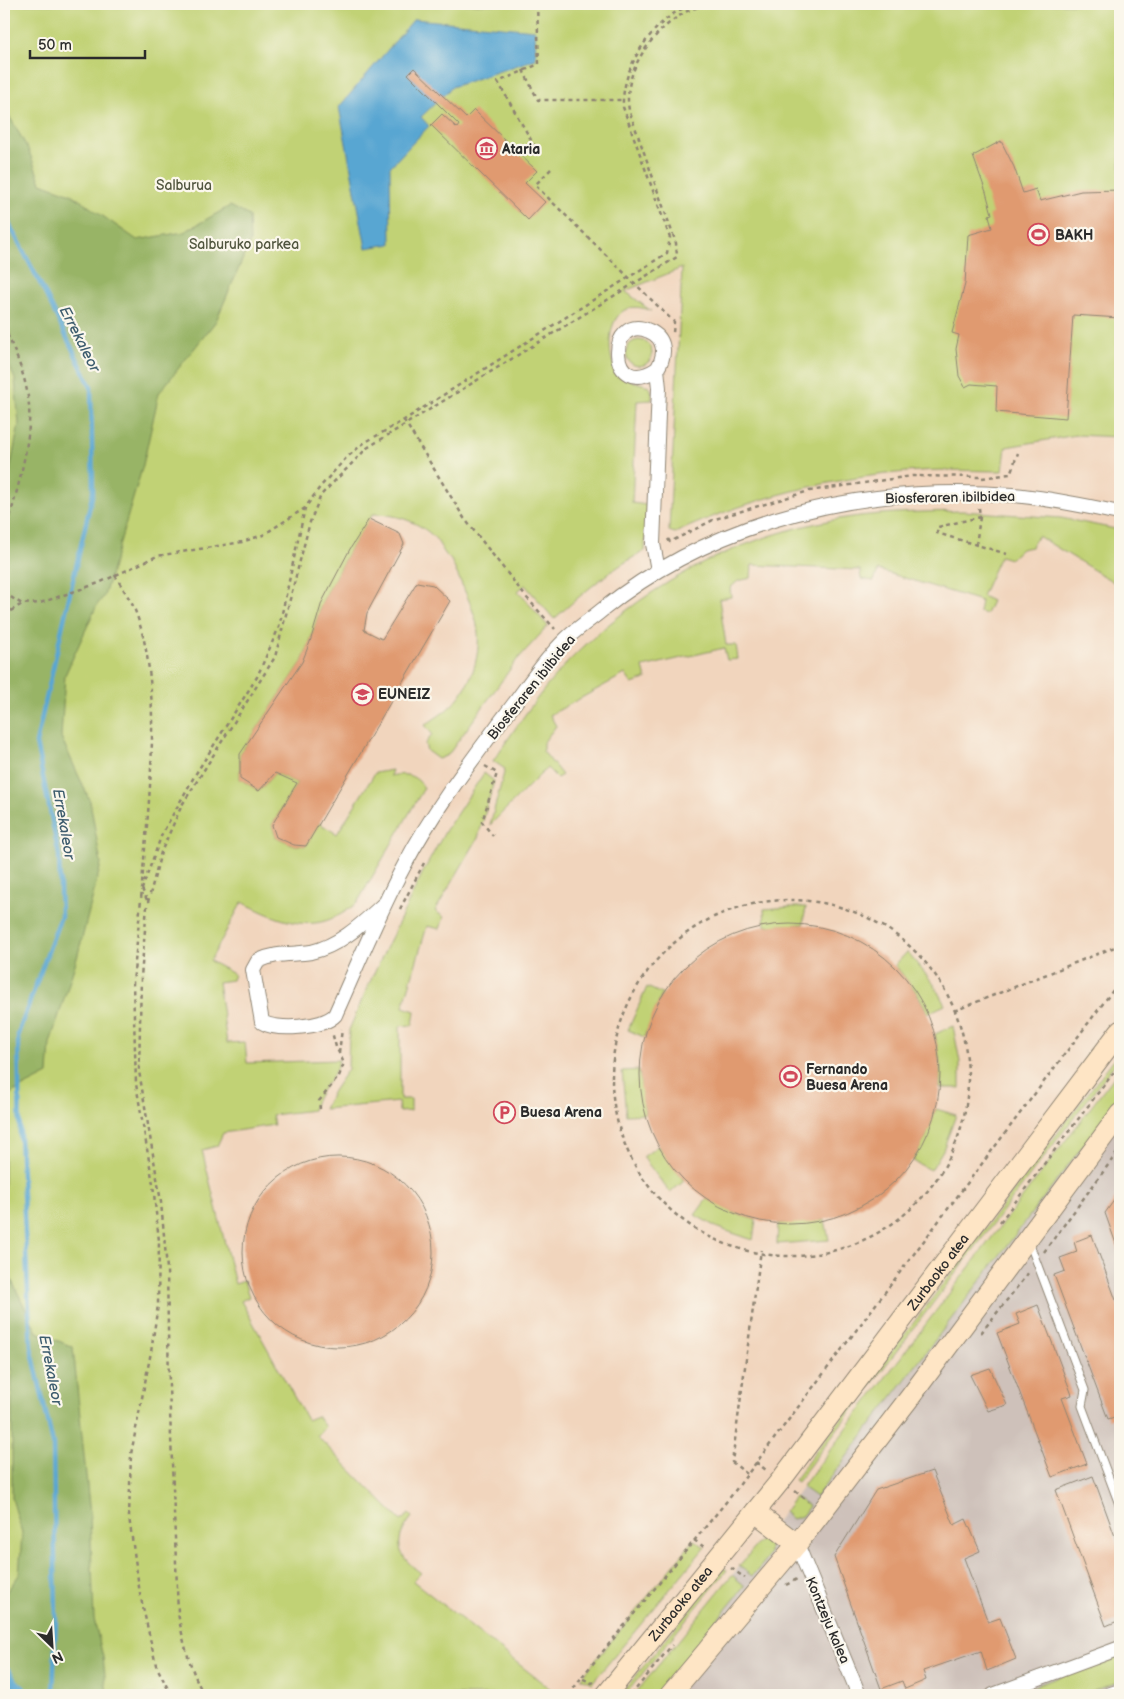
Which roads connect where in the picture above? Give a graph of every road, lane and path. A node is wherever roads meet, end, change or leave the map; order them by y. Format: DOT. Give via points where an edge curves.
graph roads {
  1 [pos="537,4"];
  2 [pos="693,4"];
  3 [pos="710,4"];
  4 [pos="523,70"];
  5 [pos="622,100"];
  6 [pos="539,154"];
  7 [pos="551,169"];
  8 [pos="628,279"];
  9 [pos="636,285"];
  10 [pos="4,327"];
  11 [pos="673,341"];
  12 [pos="657,369"];
  13 [pos="404,420"];
  14 [pos="407,424"];
  15 [pos="1018,453"];
  16 [pos="982,477"];
  17 [pos="980,500"];
  18 [pos="972,507"];
  19 [pos="987,507"];
  20 [pos="305,508"];
  21 [pos="1120,513"];
  22 [pos="980,517"];
  23 [pos="664,533"];
  24 [pos="4,541"];
  25 [pos="976,545"];
  26 [pos="1007,554"];
  27 [pos="658,570"];
  28 [pos="115,575"];
  29 [pos="4,593"];
  30 [pos="22,604"];
  31 [pos="4,615"];
  32 [pos="565,640"];
  33 [pos="479,770"];
  34 [pos="493,836"];
  35 [pos="428,855"];
  36 [pos="142,889"];
  37 [pos="148,902"];
  38 [pos="385,904"];
  39 [pos="397,914"];
  40 [pos="1120,945"];
  41 [pos="1120,981"];
  42 [pos="954,1011"];
  43 [pos="330,1020"];
  44 [pos="345,1022"];
  45 [pos="1120,1031"];
  46 [pos="338,1052"];
  47 [pos="320,1109"];
  48 [pos="1120,1114"];
  49 [pos="1027,1239"];
  50 [pos="761,1250"];
  51 [pos="747,1474"];
  52 [pos="1120,1507"];
  53 [pos="755,1512"];
  54 [pos="694,1540"];
  55 [pos="796,1544"];
  56 [pos="707,1553"];
  57 [pos="758,1588"];
  58 [pos="1120,1648"];
  59 [pos="598,1676"];
  60 [pos="581,1678"];
  61 [pos="1120,1690"];
  62 [pos="171,1695"];
  63 [pos="204,1695"];
  64 [pos="569,1695"];
  65 [pos="606,1695"];
  66 [pos="670,1695"];
  67 [pos="859,1695"];
  68 [pos="993,1695"];
  69 [pos="1108,1695"];
  1 -- 4 [label="path" via="539,64"];
  2 -- 5 [label="path" via="682,7 661,24 638,52 629,69"];
  3 -- 9 [label="path" via="685,12 661,30 641,56 627,90 629,110 676,243 678,258"];
  4 -- 5 [label="path" via="538,100"];
  4 -- 6 [label="path" via="498,82"];
  5 -- 8 [label="path" via="670,238 667,254"];
  7 -- 8 [label="path" via="535,185"];
  8 -- 9 [label="path"];
  8 -- 13 [label="path"];
  9 -- 11 [label="path" via="674,322"];
  9 -- 14 [label="path"];
  10 -- 24 [label="path" via="19,360 29,406 27,441"];
  12 -- 27 [label="street" via="653,544"];
  13 -- 14 [label="path"];
  13 -- 20 [label="path" via="364,443 346,458"];
  14 -- 32 [label="path" via="464,518 526,597"];
  14 -- 37 [label="path" via="368,448 321,495 310,522 275,656 182,805 161,852"];
  15 -- 16 [label="path" via="1010,474"];
  16 -- 17 [label="path"];
  16 -- 23 [label="path" via="912,476 809,491 716,519 670,542"];
  17 -- 18 [label="path"];
  17 -- 19 [label="path"];
  17 -- 21 [label="street, Biosferaren ibilbidea" via="1043,498"];
  17 -- 22 [label="path"];
  17 -- 27 [label="street, Biosferaren ibilbidea" via="916,495 808,510 766,521 719,539"];
  20 -- 28 [label="path" via="263,535 242,542 157,556"];
  20 -- 36 [label="path" via="279,627 258,677 195,775 162,834"];
  22 -- 25 [label="path"];
  22 -- 25 [label="path" via="938,527 937,533"];
  25 -- 26 [label="path"];
  27 -- 32 [label="street, Biosferaren ibilbidea"];
  28 -- 30 [label="path" via="40,603"];
  28 -- 36 [label="path" via="134,608 147,652 152,722"];
  29 -- 30 [label="path"];
  30 -- 31 [label="path"];
  32 -- 38 [label="street, Biosferaren ibilbidea" via="451,788"];
  33 -- 34 [label="path" via="483,765 497,774 482,822"];
  35 -- 39 [label="path"];
  36 -- 37 [label="path"];
  36 -- 62 [label="path" via="133,983 136,1084 159,1241 158,1305 131,1454 129,1517 142,1603 156,1665"];
  37 -- 63 [label="path" via="140,977 140,1071 162,1202 167,1269 178,1613 184,1649"];
  38 -- 43 [label="street, Biosferaren ibilbidea"];
  38 -- 43 [label="street, Biosferaren ibilbidea" via="335,943 312,952 267,956 258,961 254,970 262,1022 269,1026"];
  40 -- 42 [label="path"];
  41 -- 51 [label="path"];
  42 -- 50 [label="path" via="969,1082 967,1118 934,1190 904,1220 831,1250 794,1254"];
  42 -- 50 [label="path" via="914,951 886,928 853,911 818,902 781,900 745,906 711,919 651,962 631,993 617,1026 611,1058 611,1100 622,1139 638,1170 662,1201 692,1225 724,1240"];
  43 -- 46 [label="path"];
  44 -- 46 [label="path"];
  45 -- 53 [label="street, Zurbaoko atea"];
  46 -- 47 [label="path" via="344,1063 339,1076 319,1101"];
  48 -- 49 [label="street"];
  49 -- 52 [label="lane" via="1085,1390 1082,1406"];
  49 -- 55 [label="street"];
  50 -- 51 [label="path" via="732,1462"];
  51 -- 54 [label="path"];
  53 -- 55 [label="street"];
  53 -- 56 [label="street, Zurbaoko atea"];
  54 -- 56 [label="path"];
  54 -- 60 [label="path"];
  55 -- 57 [label="street"];
  55 -- 67 [label="street, Kontzeju kalea"];
  56 -- 57 [label="path"];
  56 -- 65 [label="street, Zurbaoko atea"];
  57 -- 66 [label="street"];
  58 -- 68 [label="street"];
  59 -- 60 [label="path" via="592,1684"];
  60 -- 64 [label="path"];
  61 -- 69 [label="street"];
}
